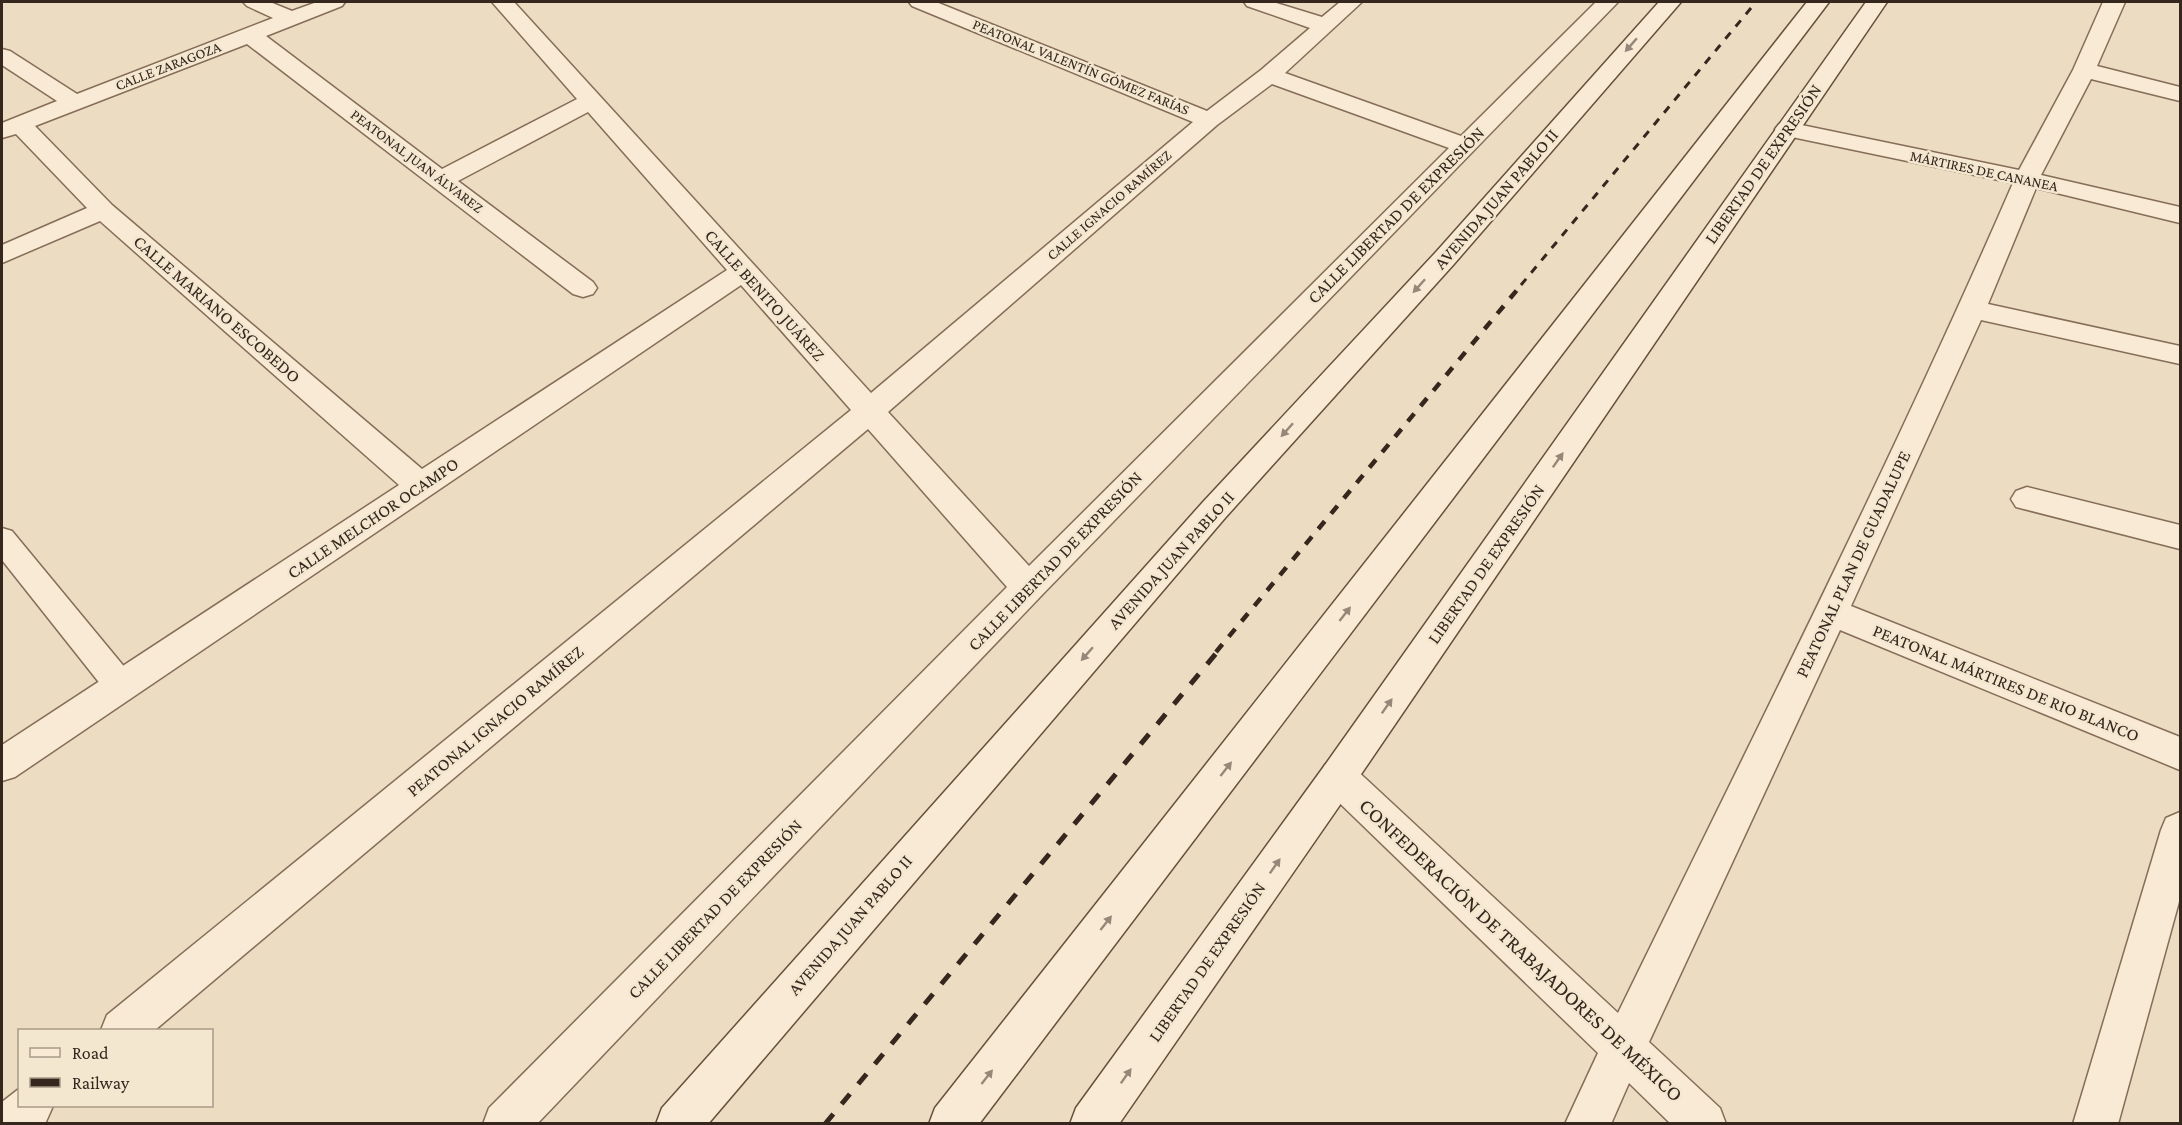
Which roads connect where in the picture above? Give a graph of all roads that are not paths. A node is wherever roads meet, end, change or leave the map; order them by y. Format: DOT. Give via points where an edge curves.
graph roads {
  1 [pos="254,2"];
  2 [pos="335,2"];
  3 [pos="503,2"];
  4 [pos="919,2"];
  5 [pos="1254,2"];
  6 [pos="1352,2"];
  7 [pos="1607,2"];
  8 [pos="1670,2"];
  9 [pos="1818,2"];
  10 [pos="1876,2"];
  11 [pos="2114,2"];
  12 [pos="290,18"];
  13 [pos="1323,25"];
  14 [pos="250,35"];
  15 [pos="2,56"];
  16 [pos="2085,70"];
  17 [pos="1269,75"];
  18 [pos="2181,94"];
  19 [pos="591,101"];
  20 [pos="74,102"];
  21 [pos="1209,120"];
  22 [pos="11,127"];
  23 [pos="1787,129"];
  24 [pos="1464,145"];
  25 [pos="442,179"];
  26 [pos="2027,179"];
  27 [pos="103,210"];
  28 [pos="2181,215"];
  29 [pos="2,255"];
  30 [pos="744,271"];
  31 [pos="583,288"];
  32 [pos="1972,309"];
  33 [pos="2181,356"];
  34 [pos="868,412"];
  35 [pos="421,486"];
  36 [pos="2027,499"];
  37 [pos="2181,537"];
  38 [pos="2,539"];
  39 [pos="1028,588"];
  40 [pos="1831,612"];
  41 [pos="120,685"];
  42 [pos="2181,754"];
  43 [pos="2,765"];
  44 [pos="1338,777"];
  45 [pos="2181,830"];
  46 [pos="123,1029"];
  47 [pos="1623,1044"];
  48 [pos="30,1107"];
  49 [pos="10,1124"];
  50 [pos="505,1124"];
  51 [pos="678,1124"];
  52 [pos="951,1124"];
  53 [pos="1092,1124"];
  54 [pos="1587,1124"];
  55 [pos="1704,1124"];
  56 [pos="2095,1124"];
  1 -- 12 [label="street"];
  2 -- 12 [label="street, CALLE ZARAGOZA"];
  3 -- 19 [label="street, CALLE BENITO JUÁREZ"];
  4 -- 21 [label="street, PEATONAL VALENTÍN GÓMEZ FARÍAS"];
  5 -- 13 [label="street"];
  6 -- 13 [label="street, CALLE IGNACIO RAMÍREZ"];
  7 -- 24 [label="street, CALLE LIBERTAD DE EXPRESIÓN"];
  8 -- 51 [label="street, AVENIDA JUAN PABLO II, one-way" via="1214,510"];
  52 -- 9 [label="street, one-way"];
  10 -- 23 [label="street, LIBERTAD DE EXPRESIÓN"];
  11 -- 16 [label="street, PEATONAL PLAN DE GUADALUPE"];
  12 -- 14 [label="street, CALLE ZARAGOZA"];
  13 -- 17 [label="street, CALLE IGNACIO RAMÍREZ"];
  14 -- 20 [label="street, CALLE ZARAGOZA"];
  14 -- 25 [label="street, PEATONAL JUAN ÁLVAREZ"];
  15 -- 20 [label="street"];
  16 -- 18 [label="street"];
  16 -- 26 [label="street, PEATONAL PLAN DE GUADALUPE"];
  17 -- 21 [label="street, CALLE IGNACIO RAMÍREZ"];
  17 -- 24 [label="street"];
  19 -- 25 [label="street"];
  19 -- 30 [label="street, CALLE BENITO JUÁREZ"];
  20 -- 22 [label="street, CALLE ZARAGOZA"];
  21 -- 34 [label="street, CALLE IGNACIO RAMÍREZ"];
  22 -- 27 [label="street, CALLE MARIANO ESCOBEDO"];
  23 -- 26 [label="street, MÁRTIRES DE CANANEA"];
  44 -- 23 [label="street, LIBERTAD DE EXPRESIÓN, one-way"];
  24 -- 39 [label="street, CALLE LIBERTAD DE EXPRESIÓN"];
  25 -- 31 [label="street, PEATONAL JUAN ÁLVAREZ"];
  26 -- 28 [label="street, MÁRTIRES DE CANANEA"];
  26 -- 32 [label="street, PEATONAL PLAN DE GUADALUPE"];
  27 -- 29 [label="street"];
  27 -- 35 [label="street, CALLE MARIANO ESCOBEDO"];
  30 -- 34 [label="street, CALLE BENITO JUÁREZ"];
  30 -- 35 [label="street, CALLE MELCHOR OCAMPO"];
  32 -- 33 [label="street"];
  32 -- 40 [label="street, PEATONAL PLAN DE GUADALUPE"];
  34 -- 39 [label="street, CALLE BENITO JUÁREZ"];
  34 -- 46 [label="street, PEATONAL IGNACIO RAMÍREZ"];
  35 -- 41 [label="street, CALLE MELCHOR OCAMPO"];
  36 -- 37 [label="street"];
  38 -- 41 [label="lane"];
  39 -- 50 [label="street, CALLE LIBERTAD DE EXPRESIÓN"];
  40 -- 42 [label="street, PEATONAL MÁRTIRES DE RIO BLANCO"];
  40 -- 47 [label="street, PEATONAL PLAN DE GUADALUPE"];
  41 -- 43 [label="street, CALLE MELCHOR OCAMPO"];
  44 -- 47 [label="street, CONFEDERACIÓN DE TRABAJADORES DE MÉXICO"];
  53 -- 44 [label="street, LIBERTAD DE EXPRESIÓN, one-way"];
  45 -- 56 [label="street"];
  47 -- 54 [label="street, PEATONAL PLAN DE GUADALUPE"];
  47 -- 55 [label="street, CONFEDERACIÓN DE TRABAJADORES DE MÉXICO"];
  48 -- 49 [label="street"];
}
